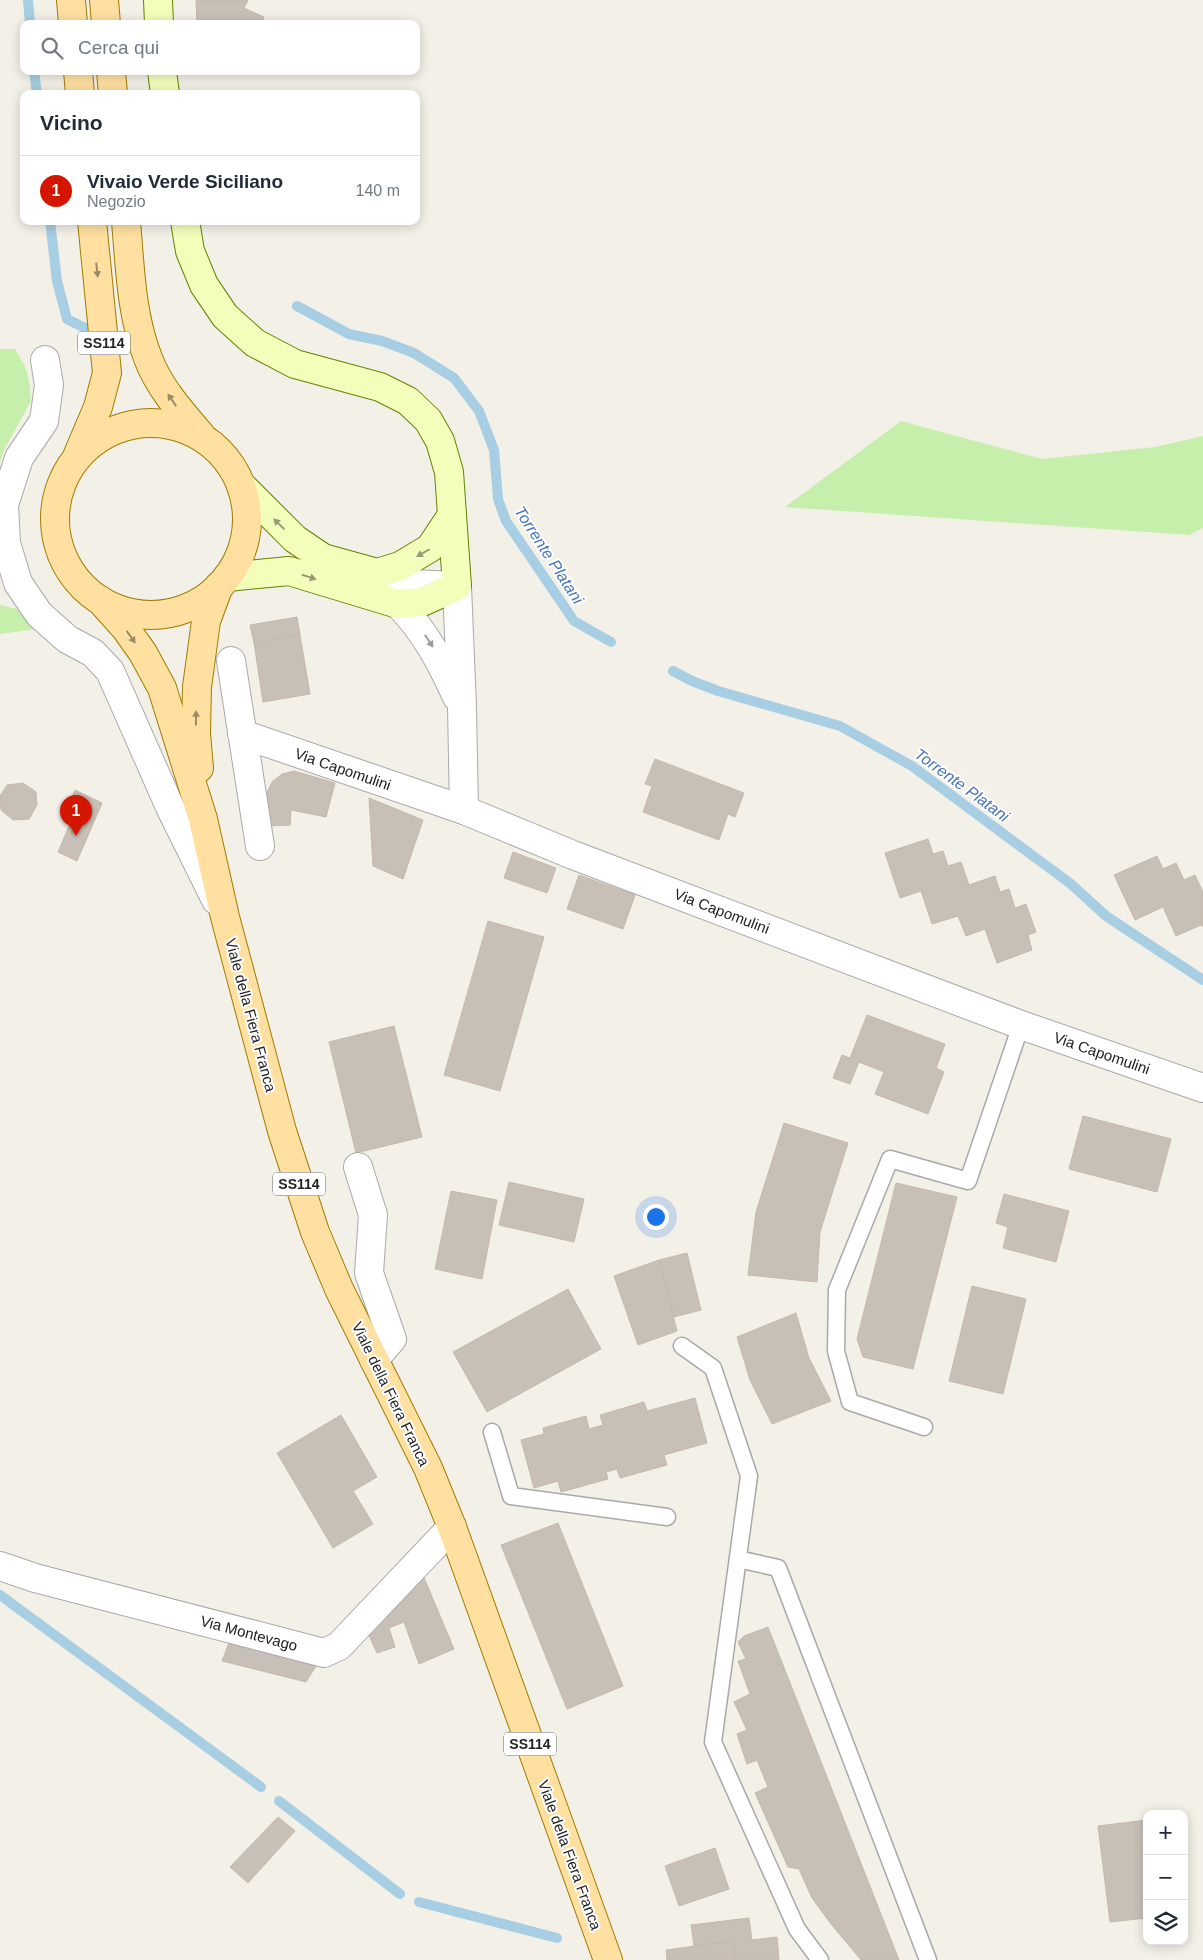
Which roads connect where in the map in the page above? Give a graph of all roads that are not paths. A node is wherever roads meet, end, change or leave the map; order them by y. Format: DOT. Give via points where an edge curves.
graph roads {
  1 [pos="71,0"];
  2 [pos="104,0"];
  3 [pos="158,0"];
  4 [pos="73,20"];
  5 [pos="106,20"];
  6 [pos="159,20"];
  7 [pos="78,75"];
  8 [pos="111,75"];
  9 [pos="163,75"];
  10 [pos="80,90"];
  11 [pos="113,90"];
  12 [pos="164,90"];
  13 [pos="92,225"];
  14 [pos="126,225"];
  15 [pos="187,225"];
  16 [pos="45,360"];
  17 [pos="202,438"];
  18 [pos="76,459"];
  19 [pos="241,485"];
  20 [pos="452,515"];
  21 [pos="377,573"];
  22 [pos="223,582"];
  23 [pos="457,586"];
  24 [pos="100,600"];
  25 [pos="398,604"];
  26 [pos="231,661"];
  27 [pos="462,707"];
  28 [pos="242,734"];
  29 [pos="464,810"];
  30 [pos="203,819"];
  31 [pos="260,846"];
  32 [pos="225,917"];
  33 [pos="1020,1025"];
  34 [pos="1203,1088"];
  35 [pos="358,1167"];
  36 [pos="682,1346"];
  37 [pos="374,1360"];
  38 [pos="924,1427"];
  39 [pos="492,1432"];
  40 [pos="666,1517"];
  41 [pos="452,1528"];
  42 [pos="738,1559"];
  43 [pos="0,1566"];
  44 [pos="608,1960"];
  45 [pos="820,1960"];
  46 [pos="928,1960"];
  1 -- 4 [label="main road"];
  2 -- 5 [label="main road"];
  3 -- 6 [label="main road"];
  7 -- 10 [label="main road"];
  8 -- 11 [label="main road"];
  9 -- 12 [label="main road"];
  13 -- 18 [label="main road, SS114, one-way" via="107,373 98,407"];
  17 -- 14 [label="main road, SS114, one-way" via="172,402 148,359 134,306"];
  15 -- 20 [label="main road" via="190,251 204,285 225,316 255,343 295,364 380,387 408,401 428,420 440,440 449,472"];
  16 -- 32 [label="street" via="49,385 44,421 19,458 4,505 6,543 18,583 39,614 67,639 93,653 110,671 170,808"];
  17 -- 18 [label="main road" via="172,425 140,423 119,428 99,438"];
  17 -- 19 [label="main road" via="226,458"];
  18 -- 24 [label="main road" via="60,488 55,508 56,530 69,570"];
  21 -- 19 [label="main road, one-way" via="323,558 295,539"];
  19 -- 22 [label="main road" via="247,517 245,539 238,559"];
  20 -- 21 [label="main road, one-way" via="430,548 400,566"];
  20 -- 23 [label="main road"];
  21 -- 23 [label="street" via="412,584"];
  22 -- 24 [label="main road" via="202,600 162,614 130,612"];
  22 -- 25 [label="main road, one-way" via="289,571"];
  30 -- 22 [label="main road, one-way" via="196,733 197,687 206,621"];
  23 -- 25 [label="main road" via="422,602"];
  23 -- 27 [label="street"];
  24 -- 30 [label="main road, one-way" via="143,653 162,688"];
  25 -- 27 [label="street, one-way" via="416,622 438,656"];
  26 -- 28 [label="street"];
  27 -- 29 [label="street"];
  28 -- 29 [label="street, Via Capomulini"];
  28 -- 31 [label="street"];
  29 -- 33 [label="street, Via Capomulini"];
  30 -- 32 [label="main road, Viale della Fiera Franca / SS114"];
  32 -- 37 [label="main road, Viale della Fiera Franca / SS114" via="282,1131 315,1232 338,1289"];
  33 -- 34 [label="street, Via Capomulini"];
  33 -- 38 [label="lane" via="968,1181 890,1160 837,1290 836,1351 850,1402"];
  35 -- 37 [label="street" via="373,1216 369,1273 392,1338"];
  36 -- 42 [label="lane" via="713,1368 749,1476"];
  37 -- 41 [label="main road, Viale della Fiera Franca / SS114" via="428,1468"];
  39 -- 40 [label="lane" via="511,1496"];
  41 -- 43 [label="street, Via Montevago" via="339,1646 324,1653 35,1578"];
  41 -- 44 [label="main road, Viale della Fiera Franca / SS114"];
  42 -- 45 [label="lane" via="713,1742 797,1929"];
  42 -- 46 [label="lane" via="778,1568"];
}
